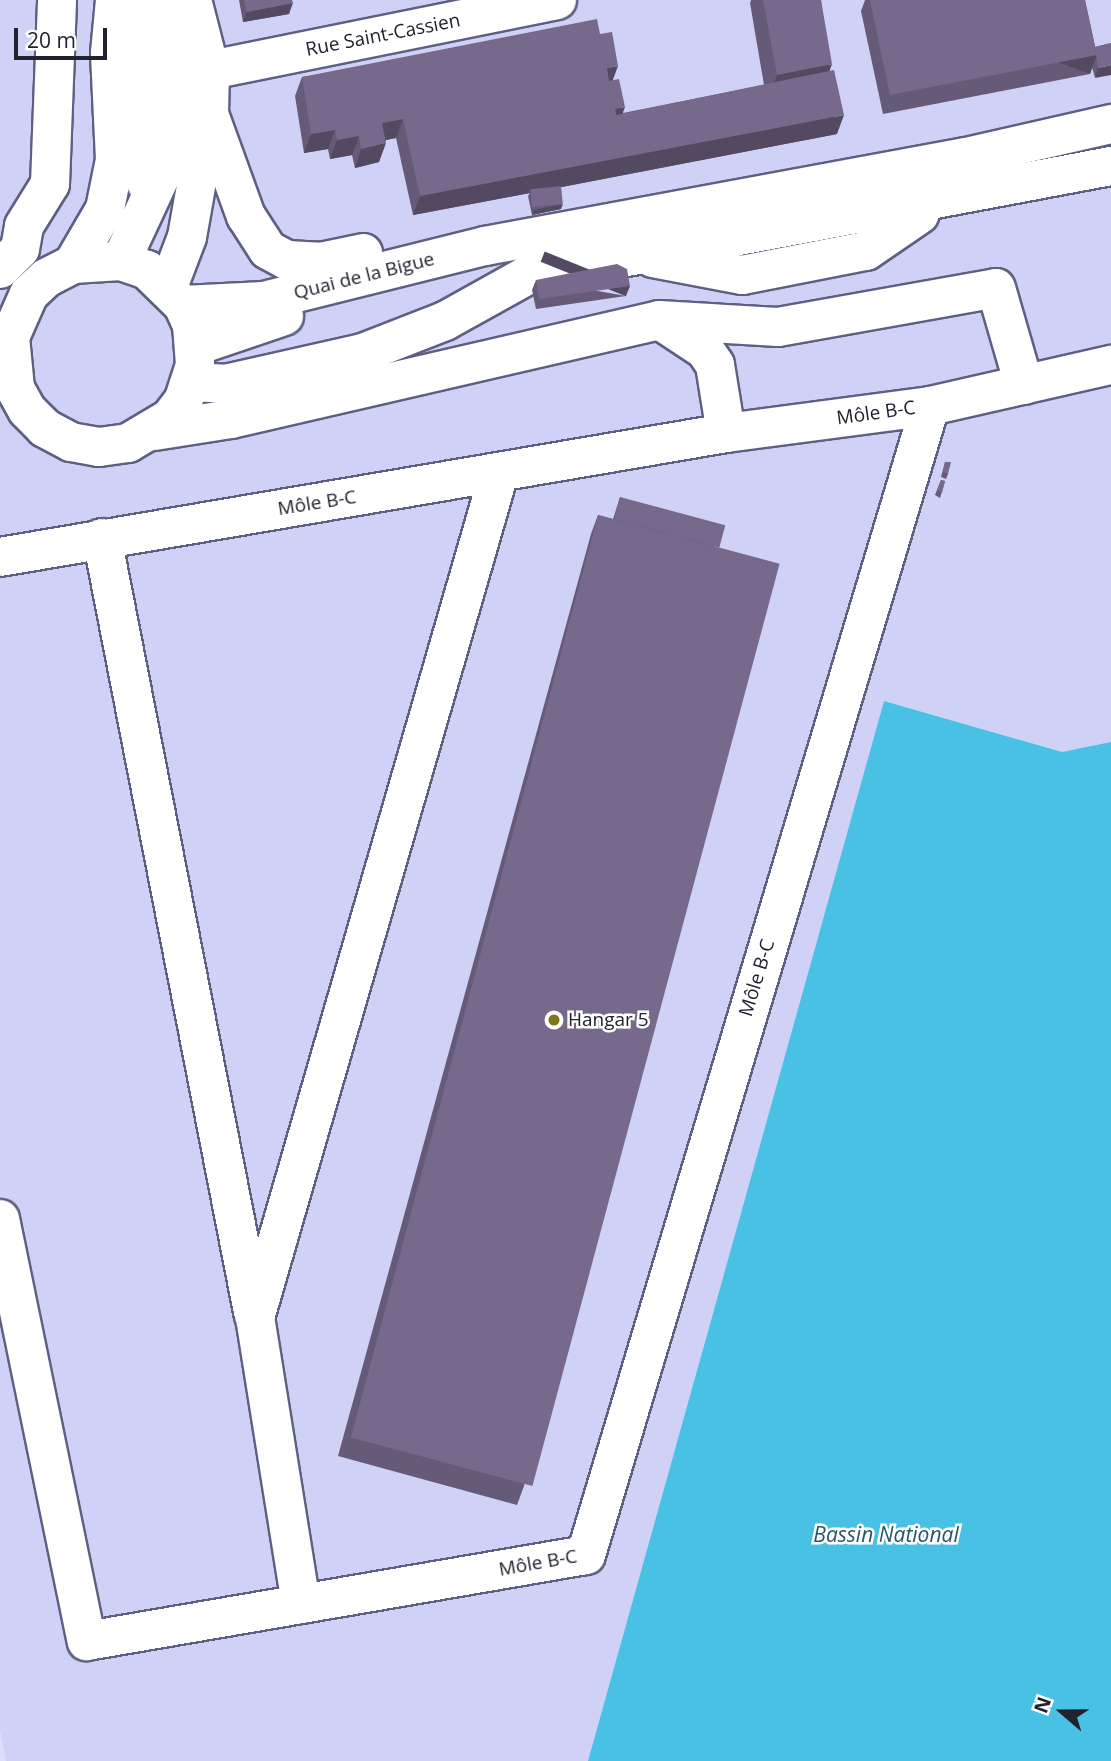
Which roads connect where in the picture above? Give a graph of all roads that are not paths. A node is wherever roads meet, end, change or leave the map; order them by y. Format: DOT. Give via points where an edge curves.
graph roads {
  1 [pos="57,0"];
  2 [pos="116,0"];
  3 [pos="140,0"];
  4 [pos="168,0"];
  5 [pos="192,0"];
  6 [pos="557,0"];
  7 [pos="209,70"];
  8 [pos="209,114"];
  9 [pos="1111,124"];
  10 [pos="145,146"];
  11 [pos="1111,166"];
  12 [pos="1058,178"];
  13 [pos="147,205"];
  14 [pos="105,209"];
  15 [pos="544,237"];
  16 [pos="485,246"];
  17 [pos="630,254"];
  18 [pos="10,259"];
  19 [pos="121,261"];
  20 [pos="60,271"];
  21 [pos="176,296"];
  22 [pos="659,320"];
  23 [pos="5,342"];
  24 [pos="193,364"];
  25 [pos="1111,365"];
  26 [pos="1024,385"];
  27 [pos="930,406"];
  28 [pos="0,418"];
  29 [pos="46,428"];
  30 [pos="154,431"];
  31 [pos="726,433"];
  32 [pos="499,473"];
  33 [pos="102,538"];
  34 [pos="0,557"];
  35 [pos="0,1219"];
  36 [pos="255,1318"];
  37 [pos="301,1604"];
  1 -- 18 [label="lane" via="50,184"];
  2 -- 14 [label="lane" via="110,53 115,160"];
  3 -- 10 [label="lane"];
  4 -- 13 [label="lane" via="176,100 163,171"];
  5 -- 7 [label="lane"];
  6 -- 7 [label="lane, Rue Saint-Cassien"];
  7 -- 8 [label="lane"];
  8 -- 16 [label="lane" via="246,216 268,250 287,260 320,262 440,237"];
  8 -- 21 [label="lane"];
  9 -- 15 [label="lane, Quai de la Bigue"];
  10 -- 13 [label="lane"];
  10 -- 14 [label="lane"];
  11 -- 12 [label="lane"];
  12 -- 17 [label="lane"];
  12 -- 17 [label="lane" via="740,254"];
  13 -- 19 [label="lane"];
  14 -- 20 [label="lane"];
  15 -- 16 [label="lane, Quai de la Bigue"];
  15 -- 24 [label="lane, Quai de la Bigue" via="252,325"];
  16 -- 21 [label="lane, Quai de la Bigue" via="264,301"];
  17 -- 24 [label="lane" via="526,276 445,321 363,353 225,384"];
  18 -- 20 [label="lane"];
  19 -- 20 [label="lane"];
  19 -- 21 [label="lane" via="147,270"];
  20 -- 23 [label="lane" via="29,295"];
  21 -- 24 [label="lane"];
  22 -- 26 [label="lane" via="778,327 996,288"];
  22 -- 30 [label="lane" via="230,419"];
  22 -- 31 [label="lane" via="705,350 715,365"];
  23 -- 29 [label="lane" via="15,388"];
  24 -- 30 [label="lane" via="176,409"];
  25 -- 26 [label="lane"];
  26 -- 27 [label="lane"];
  27 -- 31 [label="lane, Môle B-C"];
  27 -- 37 [label="lane, Môle B-C" via="586,1555"];
  28 -- 29 [label="lane"];
  29 -- 30 [label="lane" via="71,442 99,447 128,443"];
  31 -- 32 [label="lane, Môle B-C"];
  32 -- 33 [label="lane, Môle B-C"];
  32 -- 36 [label="lane"];
  33 -- 34 [label="lane, Môle B-C"];
  33 -- 36 [label="lane"];
  35 -- 37 [label="lane, Môle B-C" via="87,1641"];
  36 -- 37 [label="lane"];
}
